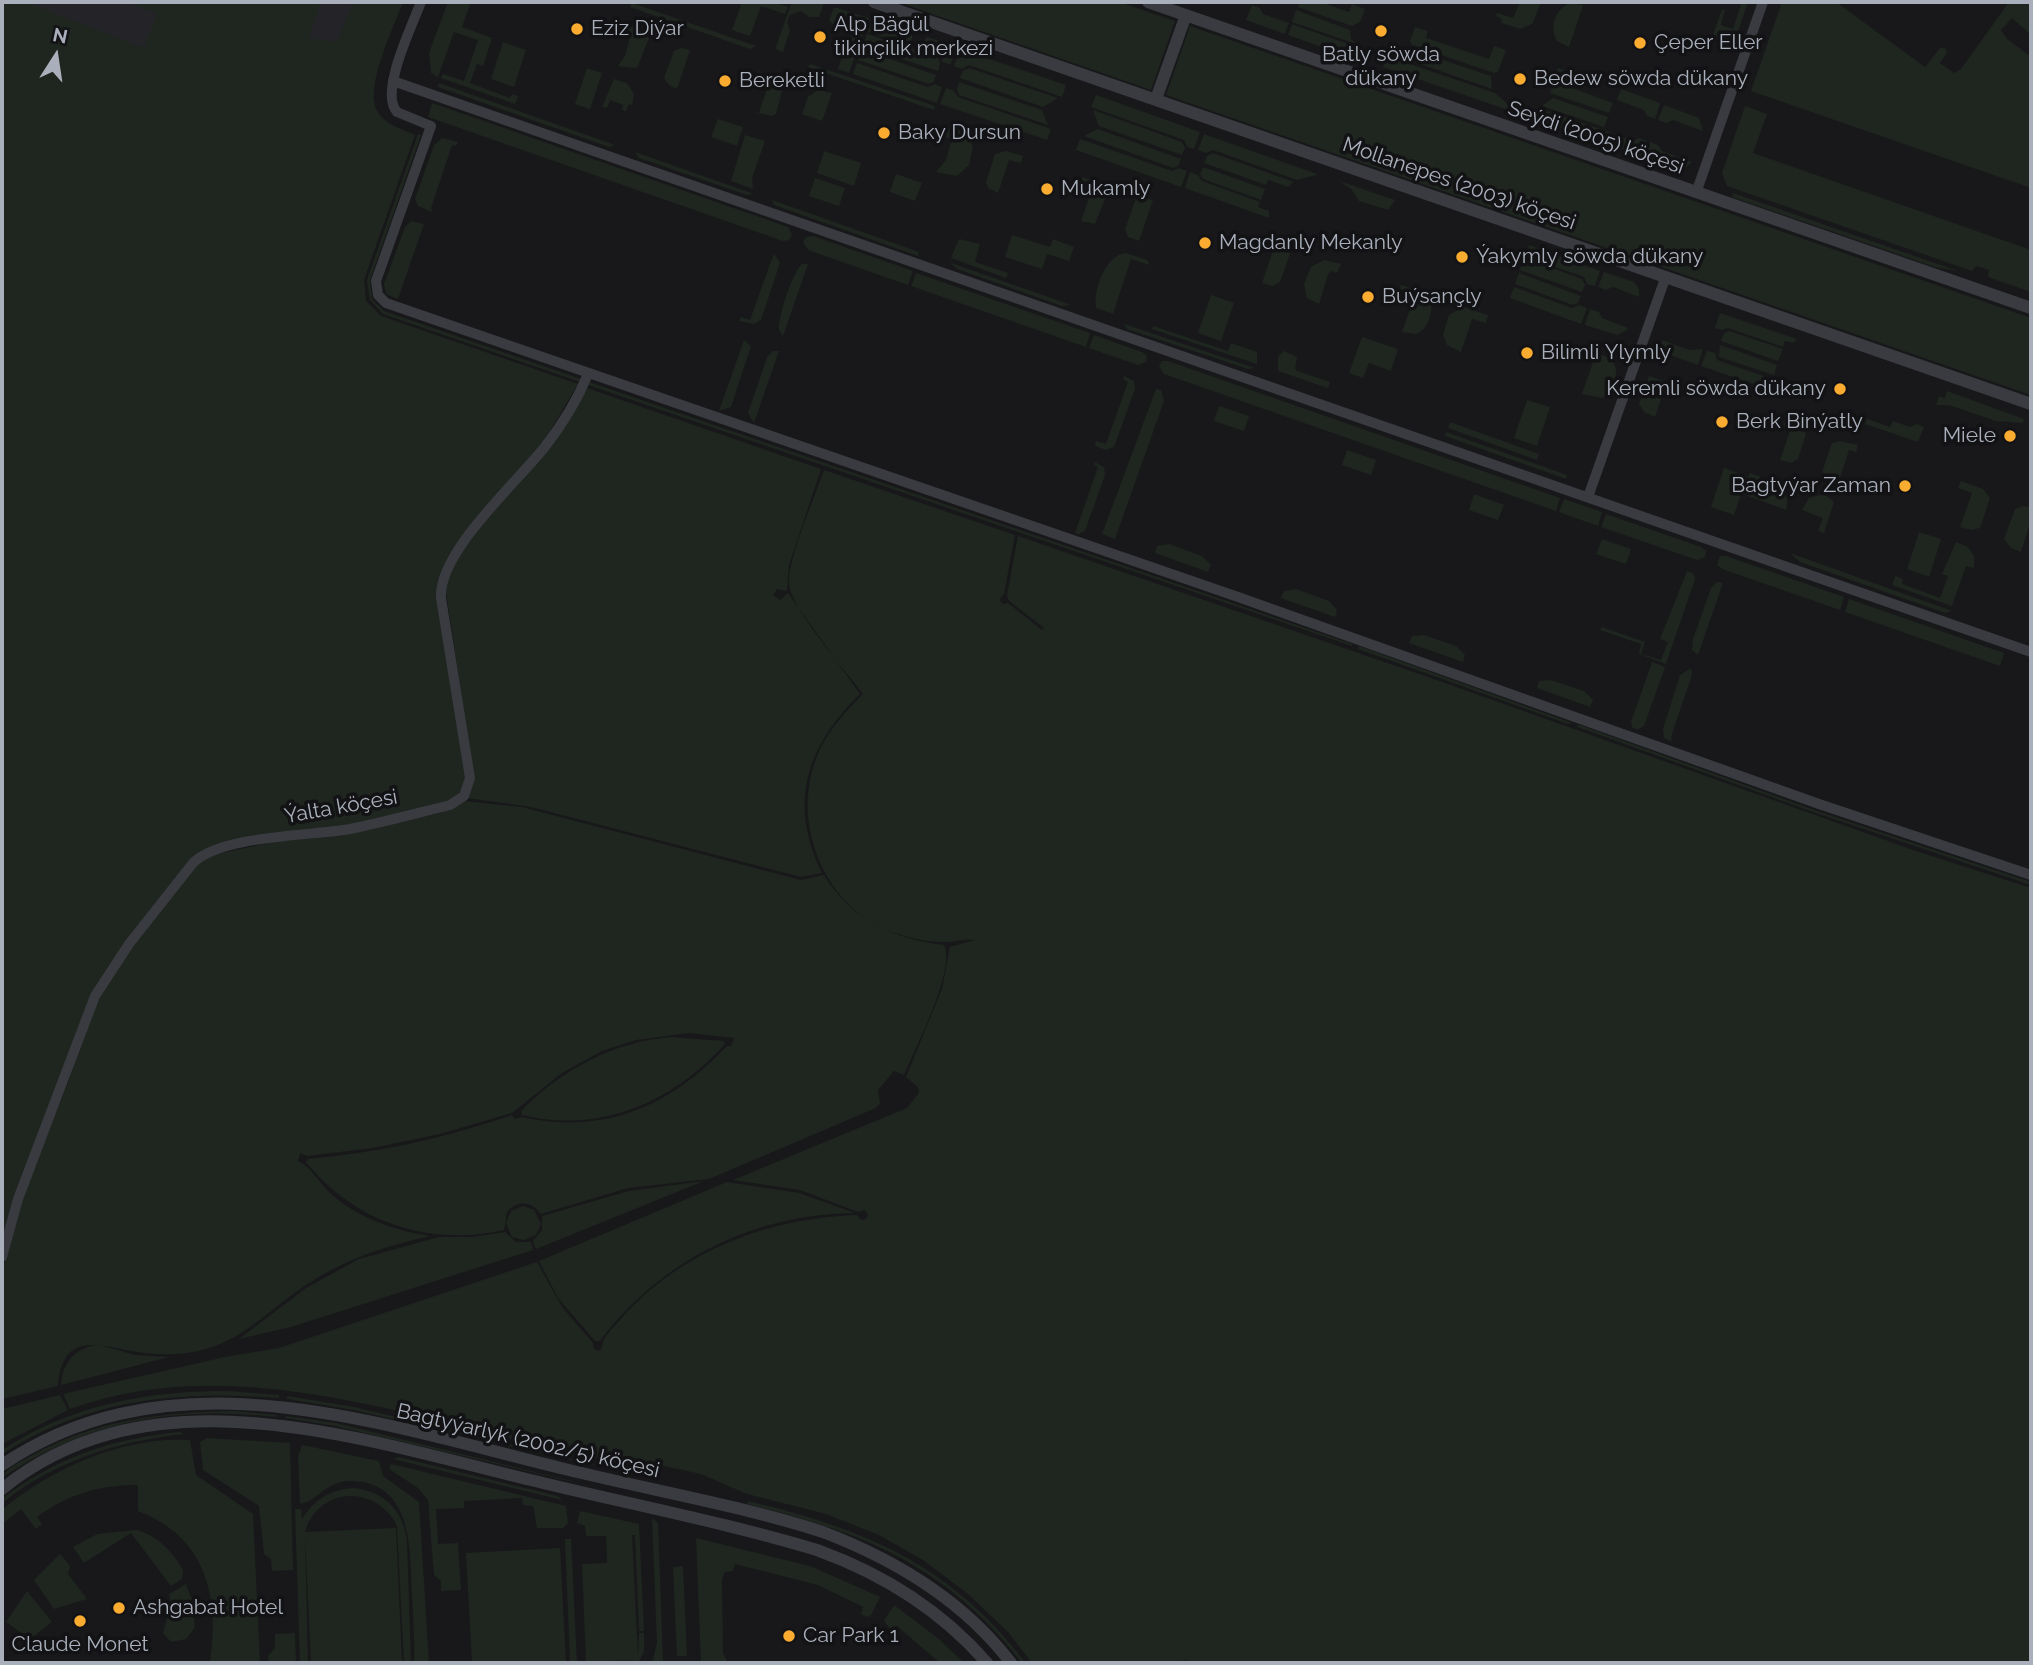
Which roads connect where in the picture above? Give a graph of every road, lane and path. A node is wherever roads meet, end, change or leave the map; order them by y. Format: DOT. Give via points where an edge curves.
graph roads {
  1 [pos="421,2"];
  2 [pos="874,2"];
  3 [pos="1148,2"];
  4 [pos="1763,2"];
  5 [pos="1186,15"];
  6 [pos="393,81"];
  7 [pos="1156,99"];
  8 [pos="1696,193"];
  9 [pos="1666,276"];
  10 [pos="2031,309"];
  11 [pos="588,374"];
  12 [pos="2031,404"];
  13 [pos="1588,498"];
  14 [pos="2031,652"];
  15 [pos="2031,875"];
  16 [pos="2,1257"];
  17 [pos="2,1465"];
  18 [pos="629,1485"];
  19 [pos="2,1489"];
  20 [pos="625,1503"];
  21 [pos="904,1569"];
  22 [pos="895,1586"];
  23 [pos="987,1663"];
  24 [pos="1011,1663"];
  1 -- 6 [label="street"];
  2 -- 7 [label="street, Mollanepes (2003) köçesi"];
  3 -- 5 [label="street, Seýdi (2005) köçesi"];
  4 -- 8 [label="street"];
  5 -- 7 [label="street"];
  5 -- 8 [label="street, Seýdi (2005) köçesi"];
  6 -- 11 [label="street" via="393,108 431,126 377,277 379,295 393,306"];
  6 -- 13 [label="street"];
  7 -- 9 [label="street, Mollanepes (2003) köçesi"];
  8 -- 10 [label="street, Seýdi (2005) köçesi"];
  9 -- 12 [label="street, Mollanepes (2003) köçesi"];
  9 -- 13 [label="street"];
  11 -- 15 [label="street" via="1241,597 1806,800"];
  11 -- 16 [label="street, Ýalta köçesi" via="553,436 456,552 442,578 441,598 470,778 464,796 450,805 389,820 260,840 197,859 129,944 95,996 18,1199"];
  13 -- 14 [label="street"];
  17 -- 18 [label="street, Bagtyýarlyk (2002/5) köçesi" via="53,1435 104,1416 144,1407 218,1403 316,1411"];
  18 -- 20 [label="street"];
  18 -- 21 [label="street, Bagtyýarlyk (2002/5) köçesi" via="812,1529"];
  19 -- 20 [label="street, Bagtyýarlyk (2002/5) köçesi" via="60,1453 114,1432 166,1424 243,1422 312,1429"];
  20 -- 22 [label="street, Bagtyýarlyk (2002/5) köçesi" via="817,1550"];
  21 -- 22 [label="street"];
  21 -- 24 [label="street, Bagtyýarlyk (2002/5) köçesi" via="965,1614"];
  22 -- 23 [label="street, Bagtyýarlyk (2002/5) köçesi" via="933,1612"];
}
